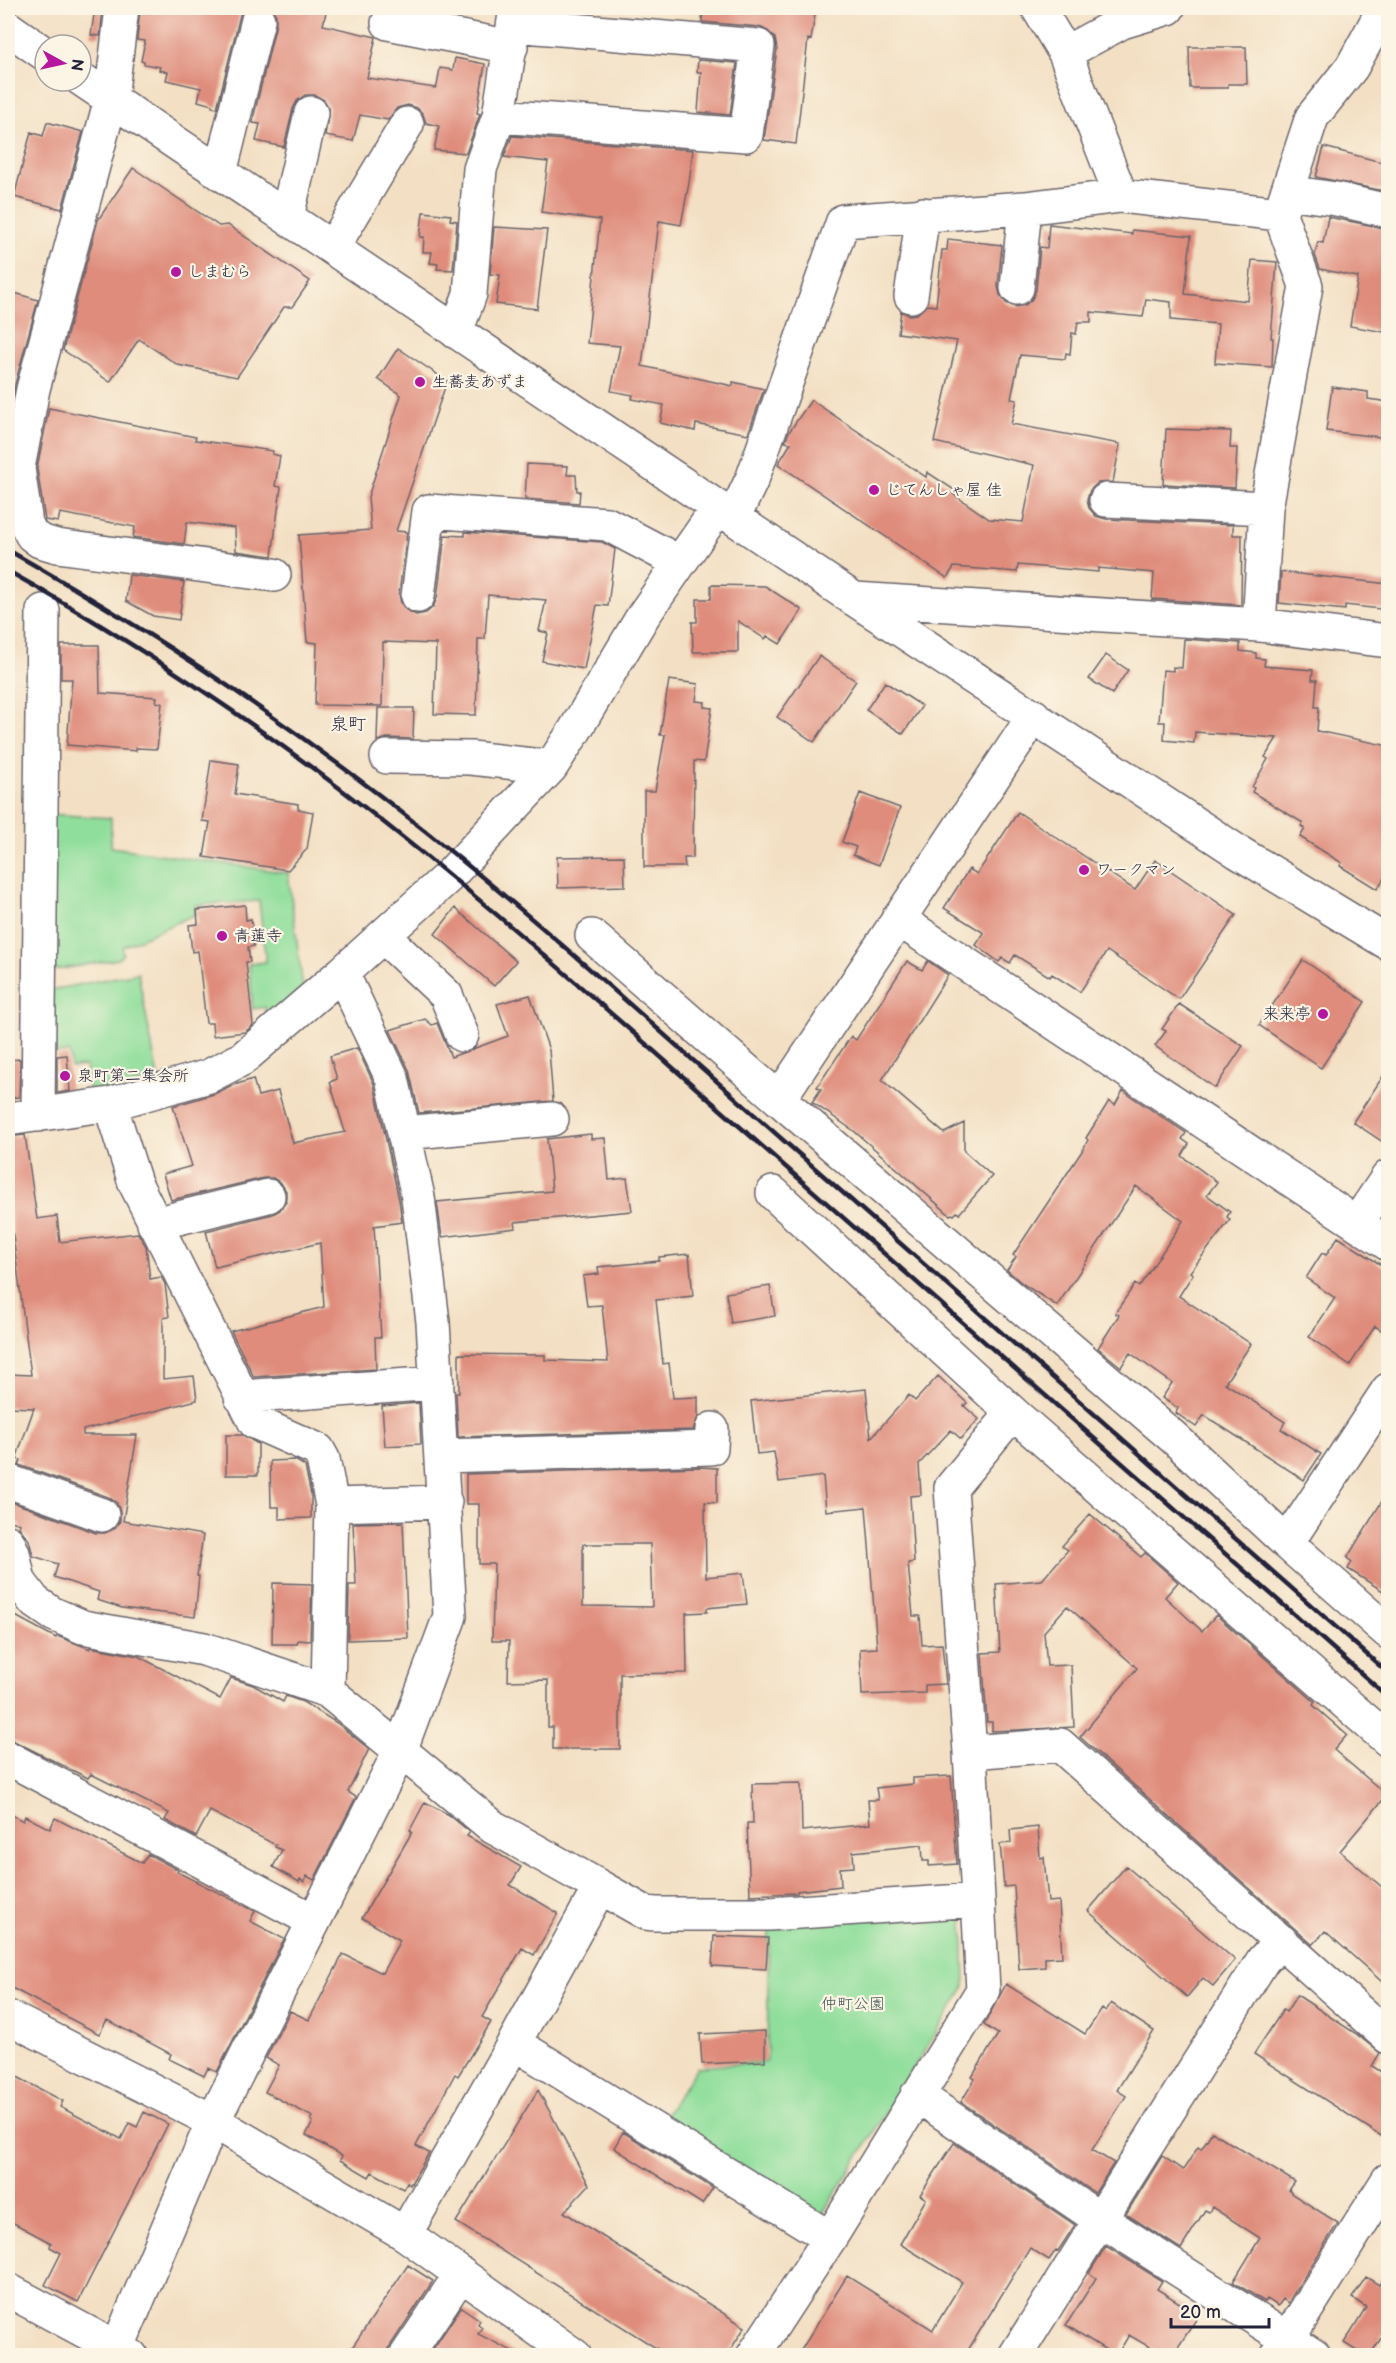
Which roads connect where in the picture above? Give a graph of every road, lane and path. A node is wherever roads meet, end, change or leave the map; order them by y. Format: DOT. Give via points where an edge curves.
graph roads {
  1 [pos="122,8"];
  2 [pos="1038,8"];
  3 [pos="1168,8"];
  4 [pos="1384,8"];
  5 [pos="258,20"];
  6 [pos="388,23"];
  7 [pos="513,27"];
  8 [pos="8,28"];
  9 [pos="33,46"];
  10 [pos="1065,53"];
  11 [pos="93,87"];
  12 [pos="111,99"];
  13 [pos="311,113"];
  14 [pos="499,116"];
  15 [pos="407,124"];
  16 [pos="220,173"];
  17 [pos="1121,196"];
  18 [pos="1284,203"];
  19 [pos="1025,208"];
  20 [pos="1389,211"];
  21 [pos="923,214"];
  22 [pos="286,216"];
  23 [pos="333,247"];
  24 [pos="1017,288"];
  25 [pos="911,296"];
  26 [pos="456,332"];
  27 [pos="20,386"];
  28 [pos="1106,500"];
  29 [pos="1266,508"];
  30 [pos="726,513"];
  31 [pos="679,562"];
  32 [pos="274,575"];
  33 [pos="418,596"];
  34 [pos="854,599"];
  35 [pos="43,612"];
  36 [pos="1259,624"];
  37 [pos="1389,641"];
  38 [pos="1034,716"];
  39 [pos="387,757"];
  40 [pos="550,767"];
  41 [pos="898,919"];
  42 [pos="383,936"];
  43 [pos="592,936"];
  44 [pos="1389,943"];
  45 [pos="342,974"];
  46 [pos="462,1035"];
  47 [pos="779,1099"];
  48 [pos="110,1104"];
  49 [pos="22,1117"];
  50 [pos="552,1119"];
  51 [pos="404,1133"];
  52 [pos="1389,1177"];
  53 [pos="773,1193"];
  54 [pos="268,1196"];
  55 [pos="1357,1223"];
  56 [pos="154,1224"];
  57 [pos="1389,1244"];
  58 [pos="437,1383"];
  59 [pos="1389,1390"];
  60 [pos="241,1397"];
  61 [pos="1015,1415"];
  62 [pos="712,1430"];
  63 [pos="442,1456"];
  64 [pos="8,1481"];
  65 [pos="444,1502"];
  66 [pos="332,1505"];
  67 [pos="102,1515"];
  68 [pos="8,1542"];
  69 [pos="1287,1544"];
  70 [pos="1389,1632"];
  71 [pos="328,1690"];
  72 [pos="1389,1740"];
  73 [pos="400,1750"];
  74 [pos="970,1752"];
  75 [pos="8,1758"];
  76 [pos="600,1887"];
  77 [pos="977,1900"];
  78 [pos="315,1921"];
  79 [pos="1281,1941"];
  80 [pos="11,2026"];
  81 [pos="1389,2037"];
  82 [pos="514,2043"];
  83 [pos="917,2095"];
  84 [pos="213,2121"];
  85 [pos="1389,2180"];
  86 [pos="1101,2220"];
  87 [pos="405,2234"];
  88 [pos="830,2238"];
  89 [pos="461,2274"];
  90 [pos="8,2290"];
  91 [pos="1293,2350"];
  92 [pos="122,2353"];
  93 [pos="406,2355"];
  94 [pos="575,2355"];
  95 [pos="753,2355"];
  96 [pos="1015,2355"];
  1 -- 12 [label="street"];
  2 -- 10 [label="street"];
  3 -- 10 [label="street" via="1122,22"];
  4 -- 18 [label="street" via="1352,67 1312,117"];
  5 -- 16 [label="street"];
  6 -- 7 [label="street"];
  7 -- 14 [label="street"];
  7 -- 14 [label="street" via="758,46 746,135"];
  8 -- 9 [label="street"];
  10 -- 17 [label="street"];
  11 -- 12 [label="street"];
  12 -- 16 [label="street"];
  12 -- 27 [label="street"];
  13 -- 22 [label="street"];
  14 -- 26 [label="street" via="480,169 470,294"];
  15 -- 23 [label="street"];
  16 -- 22 [label="street"];
  17 -- 18 [label="street"];
  17 -- 19 [label="street"];
  18 -- 20 [label="street" via="1336,199"];
  18 -- 29 [label="street" via="1306,286"];
  19 -- 21 [label="street"];
  19 -- 24 [label="street"];
  21 -- 25 [label="street"];
  21 -- 30 [label="street" via="843,221 753,477"];
  22 -- 23 [label="street"];
  23 -- 26 [label="street"];
  26 -- 30 [label="street"];
  27 -- 32 [label="street" via="18,468 26,524 40,541"];
  28 -- 29 [label="street"];
  29 -- 36 [label="street"];
  30 -- 31 [label="street"];
  30 -- 34 [label="street"];
  31 -- 33 [label="street" via="608,524 429,511"];
  31 -- 40 [label="street"];
  34 -- 36 [label="street"];
  34 -- 38 [label="street"];
  35 -- 49 [label="street"];
  36 -- 37 [label="street"];
  38 -- 41 [label="street"];
  38 -- 44 [label="street" via="1238,852"];
  39 -- 40 [label="street" via="471,758"];
  40 -- 42 [label="street" via="450,876"];
  41 -- 47 [label="street"];
  41 -- 55 [label="street"];
  42 -- 45 [label="street"];
  42 -- 46 [label="street" via="446,995"];
  43 -- 47 [label="street"];
  45 -- 48 [label="street" via="242,1059 209,1076"];
  45 -- 51 [label="street" via="392,1078"];
  47 -- 69 [label="street" via="1173,1437"];
  48 -- 49 [label="street"];
  48 -- 56 [label="street" via="135,1183"];
  50 -- 51 [label="street"];
  51 -- 58 [label="street" via="418,1197"];
  52 -- 55 [label="street"];
  53 -- 61 [label="street"];
  54 -- 56 [label="street"];
  55 -- 57 [label="street"];
  56 -- 60 [label="street"];
  58 -- 60 [label="street"];
  58 -- 63 [label="street"];
  59 -- 69 [label="street"];
  60 -- 66 [label="street" via="255,1422 318,1450"];
  61 -- 72 [label="street"];
  61 -- 74 [label="street" via="951,1488"];
  62 -- 63 [label="street" via="711,1448"];
  63 -- 65 [label="street"];
  64 -- 67 [label="street"];
  65 -- 66 [label="street"];
  65 -- 73 [label="street" via="450,1616"];
  66 -- 71 [label="street"];
  68 -- 71 [label="street" via="19,1581 34,1601 83,1628 204,1649"];
  69 -- 70 [label="street"];
  71 -- 73 [label="street"];
  73 -- 76 [label="street" via="493,1827"];
  73 -- 78 [label="street"];
  74 -- 77 [label="street"];
  74 -- 79 [label="street" via="1060,1745"];
  75 -- 78 [label="street"];
  76 -- 77 [label="street" via="655,1914 769,1914"];
  76 -- 82 [label="street"];
  77 -- 83 [label="street" via="983,1990"];
  78 -- 84 [label="street"];
  79 -- 81 [label="street"];
  79 -- 86 [label="street" via="1263,1960"];
  80 -- 84 [label="street"];
  82 -- 87 [label="street"];
  82 -- 88 [label="street"];
  83 -- 86 [label="street"];
  83 -- 88 [label="street"];
  84 -- 87 [label="street"];
  84 -- 92 [label="street"];
  85 -- 91 [label="street"];
  86 -- 91 [label="street"];
  86 -- 96 [label="street"];
  87 -- 89 [label="street"];
  88 -- 95 [label="street"];
  89 -- 93 [label="street"];
  89 -- 94 [label="street"];
  90 -- 92 [label="street"];
}
